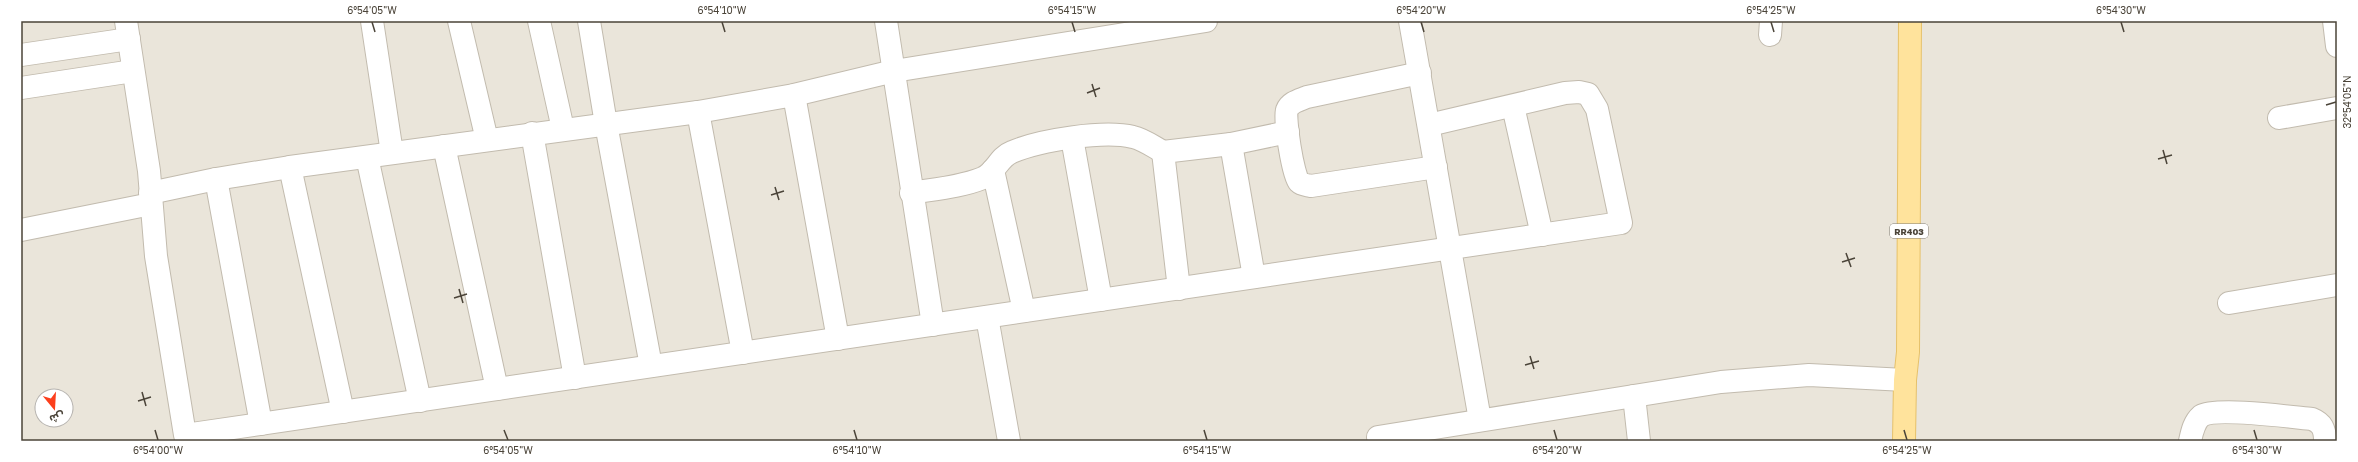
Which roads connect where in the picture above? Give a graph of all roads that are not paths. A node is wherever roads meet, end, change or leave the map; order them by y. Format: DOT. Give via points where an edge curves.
graph roads {
  1 [pos="372,21"];
  2 [pos="459,21"];
  3 [pos="539,21"];
  4 [pos="589,21"];
  5 [pos="886,21"];
  6 [pos="1206,21"];
  7 [pos="1410,21"];
  8 [pos="1910,21"];
  9 [pos="2334,21"];
  10 [pos="127,30"];
  11 [pos="2337,46"];
  12 [pos="21,56"];
  13 [pos="133,71"];
  14 [pos="894,71"];
  15 [pos="1420,73"];
  16 [pos="21,88"];
  17 [pos="794,95"];
  18 [pos="1513,106"];
  19 [pos="2337,108"];
  20 [pos="698,112"];
  21 [pos="2279,118"];
  22 [pos="606,124"];
  23 [pos="1429,125"];
  24 [pos="563,129"];
  25 [pos="1288,132"];
  26 [pos="532,133"];
  27 [pos="1072,138"];
  28 [pos="487,140"];
  29 [pos="1231,144"];
  30 [pos="444,146"];
  31 [pos="1163,152"];
  32 [pos="392,153"];
  33 [pos="367,157"];
  34 [pos="290,167"];
  35 [pos="1436,168"];
  36 [pos="993,170"];
  37 [pos="216,179"];
  38 [pos="912,193"];
  39 [pos="151,198"];
  40 [pos="21,230"];
  41 [pos="1542,235"];
  42 [pos="1450,248"];
  43 [pos="1254,277"];
  44 [pos="2337,285"];
  45 [pos="1179,288"];
  46 [pos="1101,300"];
  47 [pos="2229,303"];
  48 [pos="1024,311"];
  49 [pos="986,317"];
  50 [pos="933,325"];
  51 [pos="838,339"];
  52 [pos="742,353"];
  53 [pos="651,366"];
  54 [pos="575,378"];
  55 [pos="1905,380"];
  56 [pos="497,389"];
  57 [pos="1634,396"];
  58 [pos="420,401"];
  59 [pos="343,412"];
  60 [pos="1480,420"];
  61 [pos="261,424"];
  62 [pos="1421,435"];
  63 [pos="1378,437"];
  64 [pos="1009,441"];
  65 [pos="1639,441"];
  66 [pos="1904,441"];
  67 [pos="2190,441"];
  68 [pos="2325,441"];
  1 -- 32 [label="street"];
  2 -- 28 [label="street"];
  3 -- 24 [label="street"];
  4 -- 22 [label="street"];
  5 -- 14 [label="street"];
  6 -- 14 [label="street"];
  7 -- 15 [label="street"];
  8 -- 55 [label="main road, RR403" via="1908,352"];
  9 -- 11 [label="street"];
  10 -- 12 [label="street"];
  10 -- 13 [label="street"];
  13 -- 16 [label="street"];
  13 -- 39 [label="street"];
  14 -- 17 [label="street"];
  14 -- 38 [label="street"];
  15 -- 23 [label="street"];
  15 -- 25 [label="street" via="1307,97 1291,104 1287,111"];
  17 -- 20 [label="street"];
  17 -- 51 [label="street"];
  18 -- 23 [label="street"];
  18 -- 41 [label="street"];
  18 -- 41 [label="street" via="1579,92 1588,94 1597,109 1621,223"];
  19 -- 21 [label="street"];
  20 -- 22 [label="street"];
  20 -- 52 [label="street"];
  22 -- 24 [label="street"];
  22 -- 53 [label="street"];
  23 -- 35 [label="street"];
  24 -- 26 [label="street"];
  25 -- 29 [label="street"];
  25 -- 35 [label="street" via="1296,178 1305,185"];
  26 -- 28 [label="street"];
  26 -- 54 [label="street"];
  27 -- 31 [label="street" via="1133,137"];
  27 -- 36 [label="street" via="1045,142 1012,152"];
  27 -- 46 [label="street"];
  28 -- 30 [label="street"];
  29 -- 31 [label="street"];
  29 -- 43 [label="street"];
  30 -- 32 [label="street"];
  30 -- 56 [label="street"];
  31 -- 45 [label="street"];
  32 -- 33 [label="street"];
  33 -- 34 [label="street"];
  33 -- 58 [label="street"];
  34 -- 37 [label="street"];
  34 -- 59 [label="street"];
  35 -- 42 [label="street"];
  36 -- 38 [label="street" via="990,175 964,184"];
  36 -- 48 [label="street"];
  37 -- 39 [label="street"];
  37 -- 61 [label="street"];
  38 -- 50 [label="street"];
  39 -- 40 [label="street"];
  39 -- 61 [label="street" via="156,256 185,435"];
  41 -- 42 [label="street"];
  42 -- 43 [label="street"];
  42 -- 60 [label="street"];
  43 -- 45 [label="street"];
  44 -- 47 [label="street"];
  45 -- 46 [label="street"];
  46 -- 48 [label="street"];
  48 -- 49 [label="street"];
  49 -- 50 [label="street"];
  49 -- 64 [label="street"];
  50 -- 51 [label="street"];
  51 -- 52 [label="street"];
  52 -- 53 [label="street"];
  53 -- 54 [label="street"];
  54 -- 56 [label="street"];
  55 -- 57 [label="street" via="1809,375 1721,382"];
  55 -- 66 [label="main road, RR403"];
  56 -- 58 [label="street"];
  57 -- 60 [label="street"];
  57 -- 65 [label="street"];
  58 -- 59 [label="street"];
  59 -- 61 [label="street"];
  60 -- 62 [label="street"];
  62 -- 63 [label="street"];
  67 -- 68 [label="street" via="2194,424 2207,413 2312,419 2320,422 2324,428"];
}
